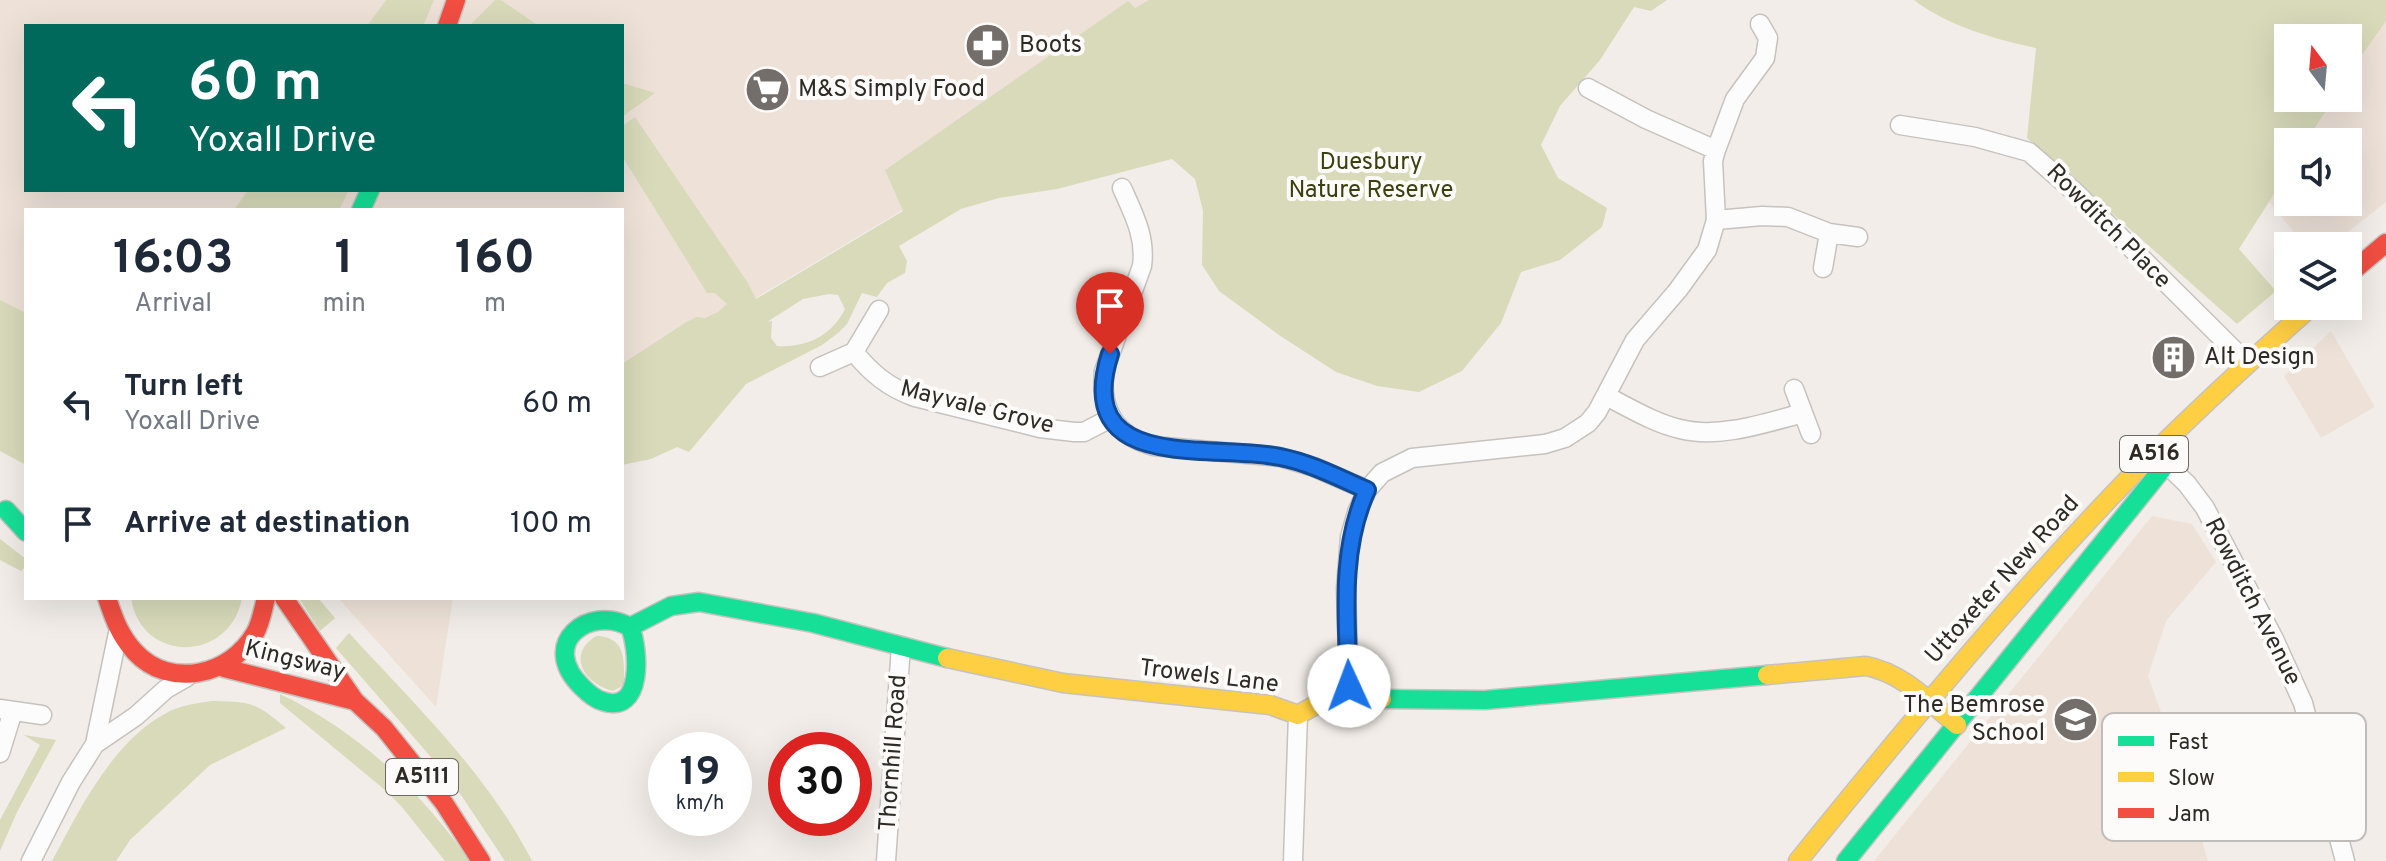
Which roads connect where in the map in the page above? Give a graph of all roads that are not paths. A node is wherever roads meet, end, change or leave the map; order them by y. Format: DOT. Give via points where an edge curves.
graph roads {
  1 [pos="456,0"];
  2 [pos="448,24"];
  3 [pos="1760,24"];
  4 [pos="1588,88"];
  5 [pos="1900,125"];
  6 [pos="1716,150"];
  7 [pos="1122,188"];
  8 [pos="1716,220"];
  9 [pos="1829,233"];
  10 [pos="1858,237"];
  11 [pos="2386,243"];
  12 [pos="2362,263"];
  13 [pos="1823,268"];
  14 [pos="879,310"];
  15 [pos="2296,320"];
  16 [pos="854,352"];
  17 [pos="2246,362"];
  18 [pos="820,367"];
  19 [pos="1794,389"];
  20 [pos="1606,396"];
  21 [pos="1803,413"];
  22 [pos="1111,418"];
  23 [pos="1811,434"];
  24 [pos="2161,459"];
  25 [pos="1367,490"];
  26 [pos="3,508"];
  27 [pos="24,513"];
  28 [pos="24,530"];
  29 [pos="266,600"];
  30 [pos="285,600"];
  31 [pos="108,605"];
  32 [pos="630,627"];
  33 [pos="118,633"];
  34 [pos="901,646"];
  35 [pos="224,668"];
  36 [pos="193,674"];
  37 [pos="1349,686"];
  38 [pos="355,701"];
  39 [pos="1927,702"];
  40 [pos="6,710"];
  41 [pos="2305,713"];
  42 [pos="42,715"];
  43 [pos="1298,715"];
  44 [pos="1957,725"];
  45 [pos="95,744"];
  46 [pos="0,753"];
  47 [pos="2340,841"];
  48 [pos="31,861"];
  49 [pos="481,861"];
  50 [pos="886,861"];
  51 [pos="1293,861"];
  52 [pos="1798,861"];
  53 [pos="1846,861"];
  54 [pos="2345,861"];
  1 -- 2 [label="main road"];
  3 -- 6 [label="street" via="1768,38 1765,58 1735,99"];
  4 -- 6 [label="street"];
  5 -- 17 [label="street, Rowditch Place" via="2029,152"];
  6 -- 8 [label="street"];
  7 -- 22 [label="street" via="1144,252 1104,371 1102,389"];
  8 -- 9 [label="street" via="1788,217"];
  8 -- 20 [label="street" via="1707,250 1635,340"];
  9 -- 10 [label="street"];
  9 -- 13 [label="street"];
  11 -- 12 [label="main road"];
  14 -- 16 [label="street"];
  15 -- 17 [label="main road, Uttoxeter New Road / A516"];
  16 -- 18 [label="street"];
  16 -- 22 [label="street, Mayvale Grove" via="883,381 915,397 1074,432"];
  17 -- 24 [label="main road, Uttoxeter New Road / A516"];
  19 -- 21 [label="street"];
  20 -- 21 [label="street" via="1688,431 1736,428"];
  20 -- 25 [label="street" via="1588,423 1565,438 1412,458 1382,473"];
  21 -- 23 [label="street"];
  22 -- 25 [label="street" via="1136,441 1280,457"];
  24 -- 39 [label="main road, Uttoxeter New Road / A516" via="2081,527"];
  24 -- 41 [label="street, Rowditch Avenue" via="2205,508"];
  24 -- 44 [label="main road, Uttoxeter New Road / A516"];
  25 -- 37 [label="street" via="1350,537"];
  26 -- 27 [label="main road"];
  26 -- 28 [label="main road"];
  29 -- 35 [label="main road" via="256,635"];
  30 -- 38 [label="main road, Kingsway / A5111"];
  31 -- 33 [label="main road, A5111"];
  32 -- 32 [label="main road" via="638,669 633,691 621,701 604,703 573,677 564,645 591,623 616,619"];
  32 -- 34 [label="main road, Trowels Lane" via="671,606 699,602"];
  33 -- 36 [label="main road, A5111" via="142,661"];
  33 -- 45 [label="street"];
  34 -- 43 [label="main road, Trowels Lane" via="1063,683 1270,705"];
  34 -- 50 [label="street, Thornhill Road"];
  35 -- 36 [label="main road, A5111"];
  35 -- 38 [label="main road, Kingsway / A5111"];
  36 -- 45 [label="street"];
  37 -- 39 [label="main road" via="1385,700 1485,700 1866,666 1891,673"];
  37 -- 43 [label="main road, Trowels Lane"];
  38 -- 49 [label="main road, Kingsway / A5111" via="384,728 444,803"];
  39 -- 44 [label="main road"];
  39 -- 52 [label="main road, Uttoxeter New Road / A516"];
  40 -- 42 [label="street"];
  40 -- 46 [label="street"];
  43 -- 51 [label="street"];
  44 -- 53 [label="main road, Uttoxeter New Road / A516"];
  45 -- 48 [label="street"];
  47 -- 54 [label="street, Rowditch Avenue"];
}
